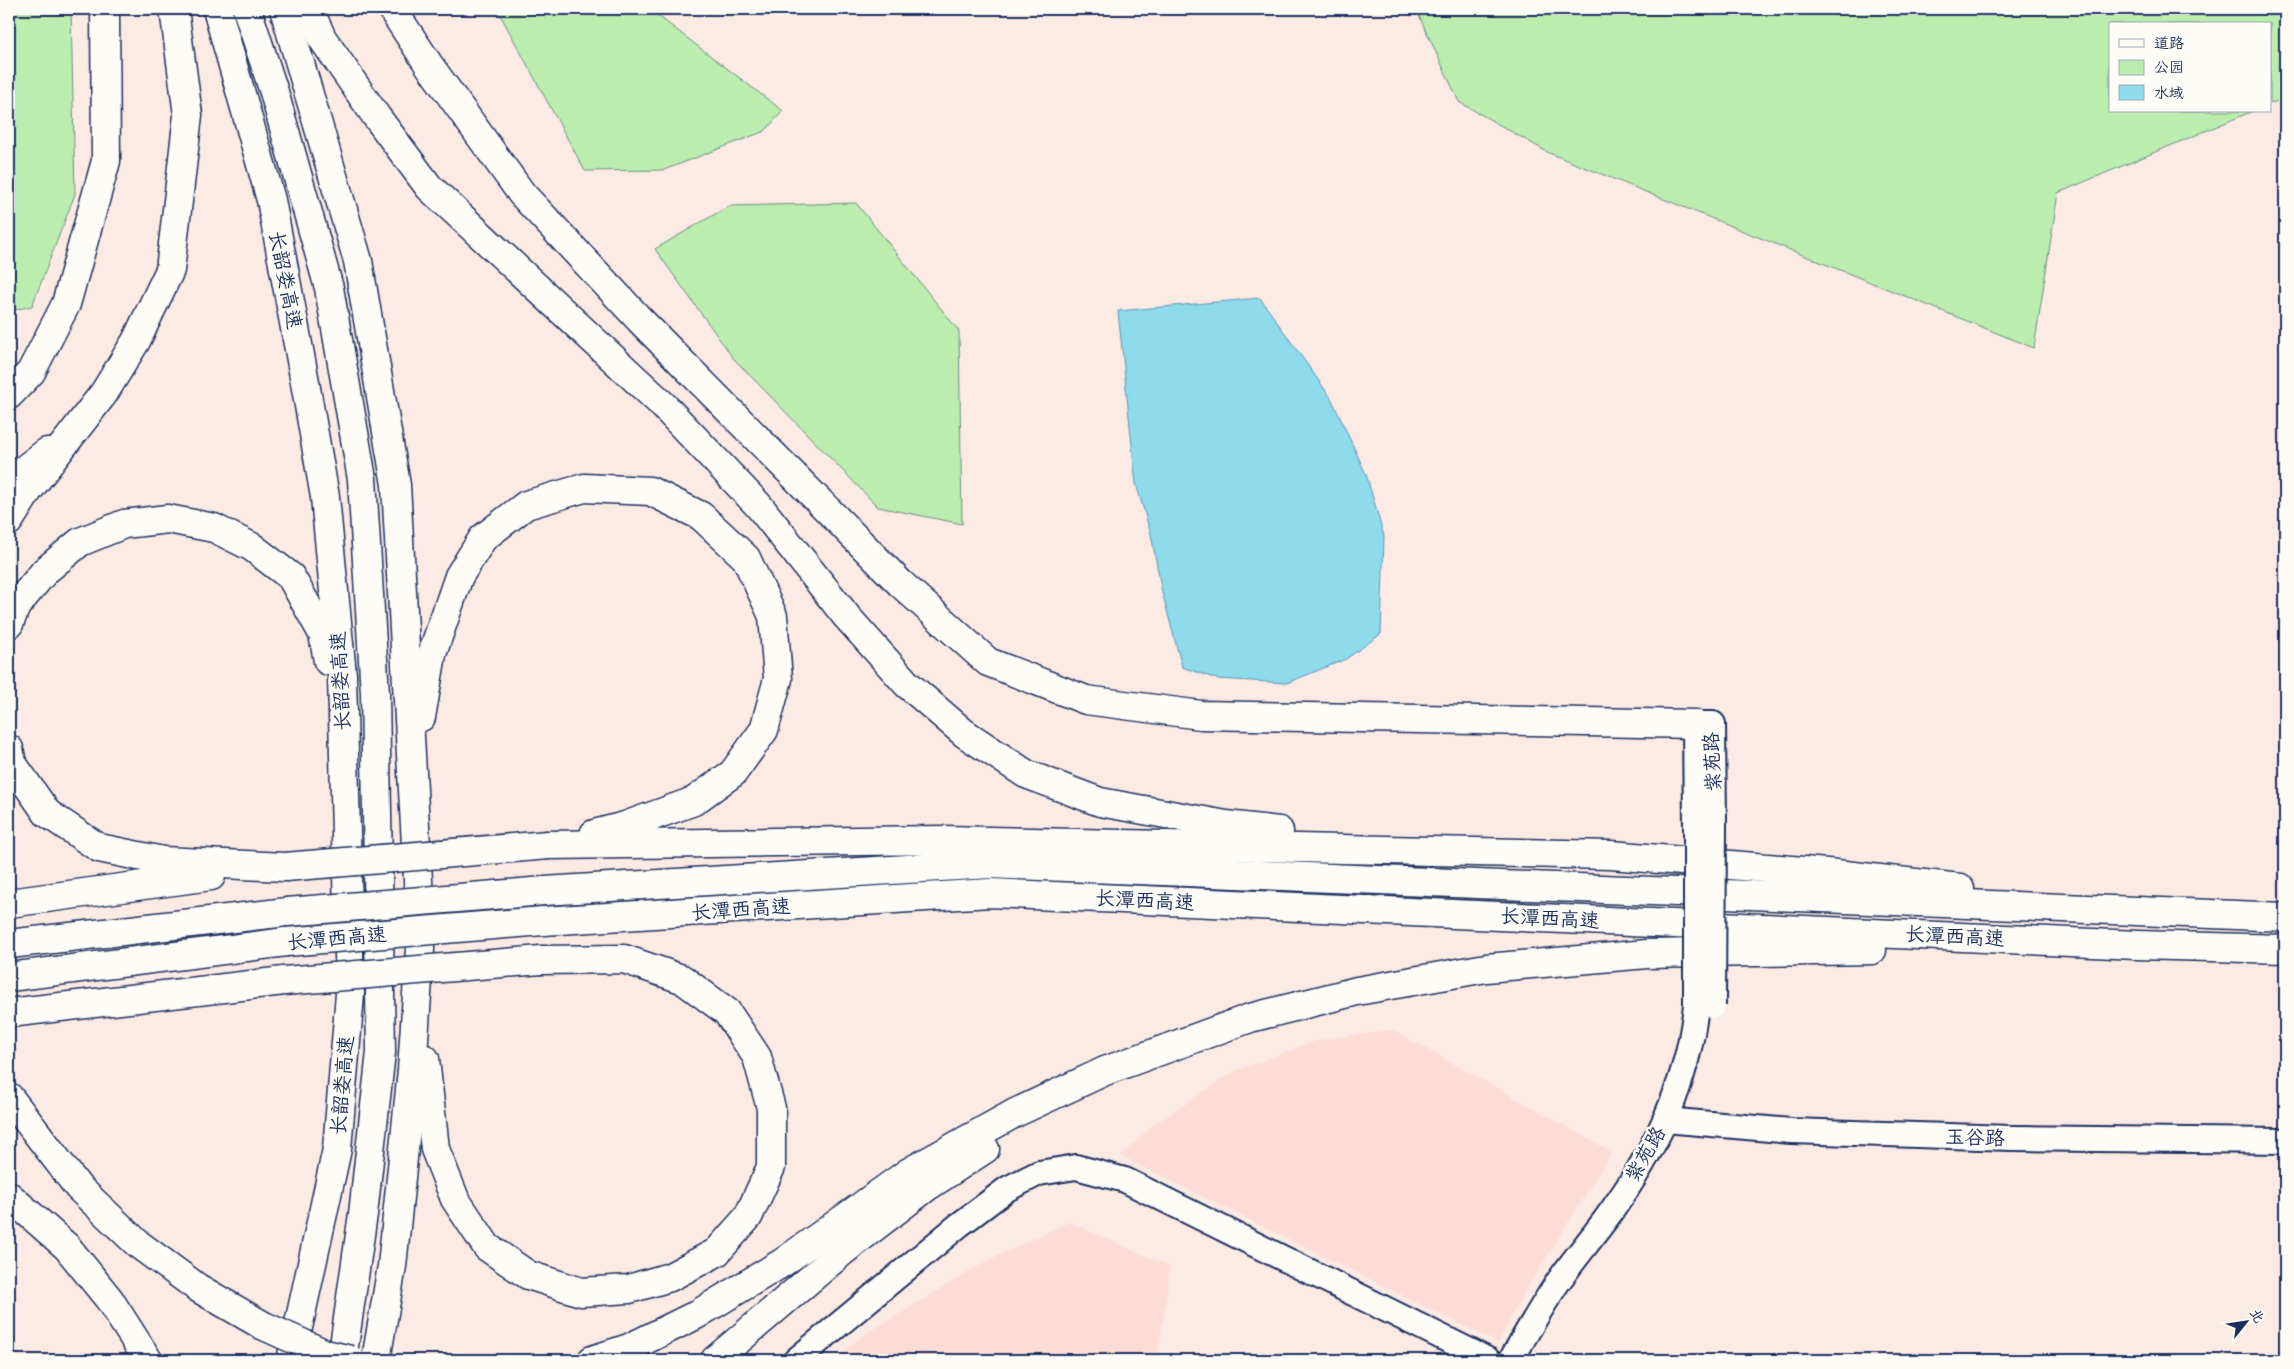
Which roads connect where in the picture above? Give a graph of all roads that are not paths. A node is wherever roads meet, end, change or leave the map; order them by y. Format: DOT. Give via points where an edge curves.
graph roads {
  1 [pos="105,9"];
  2 [pos="174,9"];
  3 [pos="217,9"];
  4 [pos="247,9"];
  5 [pos="284,9"];
  6 [pos="309,9"];
  7 [pos="392,9"];
  8 [pos="9,395"];
  9 [pos="74,432"];
  10 [pos="9,480"];
  11 [pos="9,521"];
  12 [pos="9,624"];
  13 [pos="1695,724"];
  14 [pos="343,731"];
  15 [pos="9,749"];
  16 [pos="412,773"];
  17 [pos="548,845"];
  18 [pos="1487,854"];
  19 [pos="285,867"];
  20 [pos="9,903"];
  21 [pos="2200,915"];
  22 [pos="2285,917"];
  23 [pos="9,944"];
  24 [pos="2137,944"];
  25 [pos="2285,949"];
  26 [pos="9,977"];
  27 [pos="417,988"];
  28 [pos="9,1013"];
  29 [pos="1105,1071"];
  30 [pos="9,1096"];
  31 [pos="1674,1116"];
  32 [pos="2285,1131"];
  33 [pos="2285,1141"];
  34 [pos="9,1196"];
  35 [pos="148,1360"];
  36 [pos="291,1360"];
  37 [pos="342,1360"];
  38 [pos="351,1360"];
  39 [pos="376,1360"];
  40 [pos="592,1360"];
  41 [pos="715,1360"];
  42 [pos="796,1360"];
  43 [pos="816,1360"];
  44 [pos="1457,1360"];
  45 [pos="1488,1360"];
  46 [pos="1511,1360"];
  47 [pos="1524,1360"];
  1 -- 8 [label="highway" via="106,161 66,304 31,372"];
  2 -- 9 [label="highway" via="188,115 170,270 136,341 104,393"];
  3 -- 14 [label="highway, 长韶娄高速" via="271,200 305,380 325,497 342,675"];
  4 -- 37 [label="highway, 长韶娄高速" via="329,288 362,479 375,693 381,1052"];
  5 -- 16 [label="highway" via="358,261 392,456 410,697"];
  6 -- 18 [label="highway" via="322,38 429,187 662,404 759,506 847,617 907,684 964,733 1026,774 1100,802 1226,825"];
  7 -- 13 [label="highway" via="522,194 640,320 886,568 988,662 1086,700 1202,716"];
  9 -- 10 [label="highway"];
  9 -- 11 [label="highway"];
  12 -- 14 [label="highway" via="16,606 45,572 80,542 124,524 168,519 214,528 252,546 291,577 323,634"];
  13 -- 31 [label="street, 紫苑路, bridge" via="1713,724 1705,825 1704,1006 1700,1070"];
  14 -- 36 [label="highway, 长韶娄高速" via="350,994 339,1129"];
  15 -- 19 [label="highway" via="12,763 47,813 99,848 163,861"];
  16 -- 17 [label="highway" via="432,654 459,576 482,538 526,505 584,488 650,491 701,516 746,558 773,616 778,679 764,730 733,773 694,801 625,826"];
  16 -- 27 [label="highway" via="421,934"];
  17 -- 18 [label="highway" via="943,840"];
  17 -- 19 [label="highway, bridge"];
  18 -- 21 [label="highway" via="1612,855 1807,872"];
  19 -- 20 [label="highway"];
  21 -- 22 [label="highway, 长潭西高速"];
  21 -- 23 [label="highway, 长潭西高速, bridge" via="990,864 544,891 287,912"];
  24 -- 25 [label="highway, 长潭西高速"];
  24 -- 26 [label="highway, 长潭西高速, bridge" via="990,893 543,921 286,942"];
  24 -- 29 [label="highway" via="1647,954 1486,968 1358,991 1250,1018"];
  27 -- 28 [label="highway, bridge" via="435,1149 455,1199 487,1247 528,1275 581,1292 629,1289 670,1277 716,1252 748,1217 770,1167 771,1108 757,1057 726,1012 682,979 624,960 541,960 284,981"];
  27 -- 39 [label="highway" via="392,1266"];
  29 -- 40 [label="highway" via="1015,1113 909,1172 782,1263 696,1315 629,1348"];
  29 -- 41 [label="highway" via="928,1186 842,1252"];
  30 -- 38 [label="highway, bridge" via="78,1187 138,1244 198,1288 262,1325 326,1354"];
  31 -- 32 [label="street, 玉谷路" via="2010,1128"];
  31 -- 33 [label="street, 玉谷路" via="1791,1132"];
  31 -- 46 [label="street, 紫苑路" via="1609,1214 1558,1283"];
  31 -- 47 [label="street, 紫苑路" via="1657,1162 1554,1310"];
  34 -- 35 [label="highway" via="67,1247 109,1299"];
  42 -- 45 [label="street" via="1007,1189 1040,1173 1076,1167 1125,1180"];
  43 -- 44 [label="street" via="963,1237 1010,1203 1049,1186 1083,1183 1123,1196"];
}
